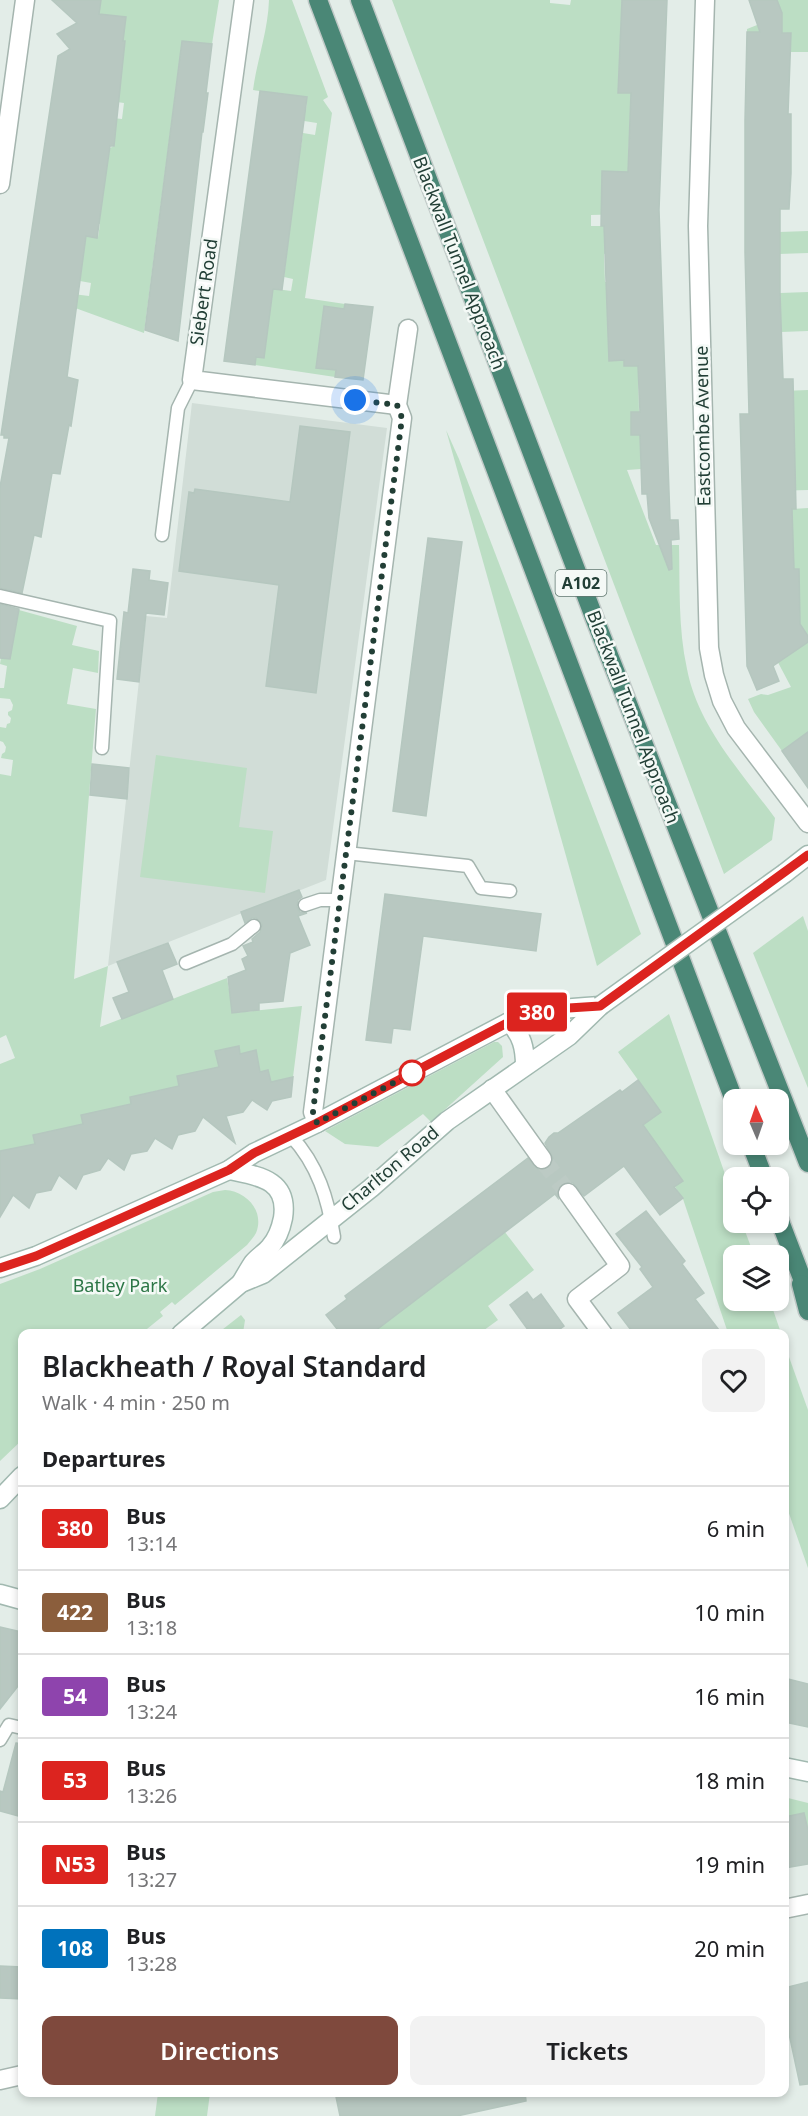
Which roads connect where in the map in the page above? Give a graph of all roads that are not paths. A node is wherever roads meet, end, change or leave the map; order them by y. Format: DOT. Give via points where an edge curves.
graph roads {
  1 [pos="25,0"];
  2 [pos="244,0"];
  3 [pos="318,0"];
  4 [pos="360,0"];
  5 [pos="705,0"];
  6 [pos="0,184"];
  7 [pos="408,329"];
  8 [pos="192,380"];
  9 [pos="397,405"];
  10 [pos="162,534"];
  11 [pos="0,596"];
  12 [pos="102,748"];
  13 [pos="808,823"];
  14 [pos="346,853"];
  15 [pos="808,855"];
  16 [pos="510,891"];
  17 [pos="339,900"];
  18 [pos="305,905"];
  19 [pos="254,926"];
  20 [pos="186,963"];
  21 [pos="600,1006"];
  22 [pos="509,1022"];
  23 [pos="525,1066"];
  24 [pos="492,1089"];
  25 [pos="730,1089"];
  26 [pos="317,1123"];
  27 [pos="291,1136"];
  28 [pos="542,1159"];
  29 [pos="808,1163"];
  30 [pos="229,1170"];
  31 [pos="568,1193"];
  32 [pos="333,1228"];
  33 [pos="785,1233"];
  34 [pos="794,1256"];
  35 [pos="0,1268"];
  36 [pos="241,1283"];
  37 [pos="808,1294"];
  38 [pos="808,1311"];
  39 [pos="187,1329"];
  40 [pos="599,1329"];
  41 [pos="18,1480"];
  42 [pos="0,1499"];
  43 [pos="0,1594"];
  44 [pos="18,1599"];
  45 [pos="18,1727"];
  46 [pos="0,1740"];
  47 [pos="789,1768"];
  48 [pos="808,1772"];
  49 [pos="808,1904"];
  50 [pos="789,1908"];
  51 [pos="18,2076"];
  52 [pos="0,2080"];
  1 -- 6 [label="street"];
  2 -- 8 [label="street, Siebert Road"];
  3 -- 25 [label="highway, A102"];
  4 -- 29 [label="highway, Blackwall Tunnel Approach / A102" via="594,617"];
  5 -- 13 [label="street, Eastcombe Avenue" via="698,226 709,648 722,701 736,728"];
  7 -- 9 [label="street"];
  8 -- 9 [label="street"];
  8 -- 10 [label="lane" via="178,408"];
  9 -- 14 [label="street" via="402,418"];
  11 -- 12 [label="lane" via="110,621"];
  14 -- 16 [label="lane" via="468,866 481,888"];
  14 -- 17 [label="street"];
  15 -- 21 [label="street, Charlton Road, bridge"];
  17 -- 18 [label="lane"];
  17 -- 26 [label="street" via="313,1112"];
  19 -- 20 [label="lane" via="232,944"];
  21 -- 22 [label="street" via="553,1009"];
  21 -- 23 [label="street, Charlton Road" via="569,1036"];
  22 -- 23 [label="street" via="523,1042"];
  22 -- 26 [label="street"];
  23 -- 24 [label="street, Charlton Road"];
  24 -- 28 [label="street"];
  24 -- 32 [label="street, Charlton Road" via="447,1121 371,1188"];
  26 -- 27 [label="street"];
  27 -- 30 [label="street"];
  27 -- 32 [label="lane" via="317,1173"];
  30 -- 35 [label="street" via="36,1256"];
  30 -- 36 [label="street" via="270,1182 281,1192 284,1208 277,1236"];
  31 -- 40 [label="street" via="620,1266 577,1299"];
  32 -- 36 [label="street, Charlton Road" via="263,1274"];
  33 -- 34 [label="highway"];
  34 -- 37 [label="highway"];
  34 -- 38 [label="highway"];
  36 -- 39 [label="street, Charlton Road"];
  41 -- 42 [label="street"];
  43 -- 44 [label="street"];
  45 -- 46 [label="lane" via="9,1725"];
  47 -- 48 [label="street"];
  49 -- 50 [label="street"];
  51 -- 52 [label="street"];
}
